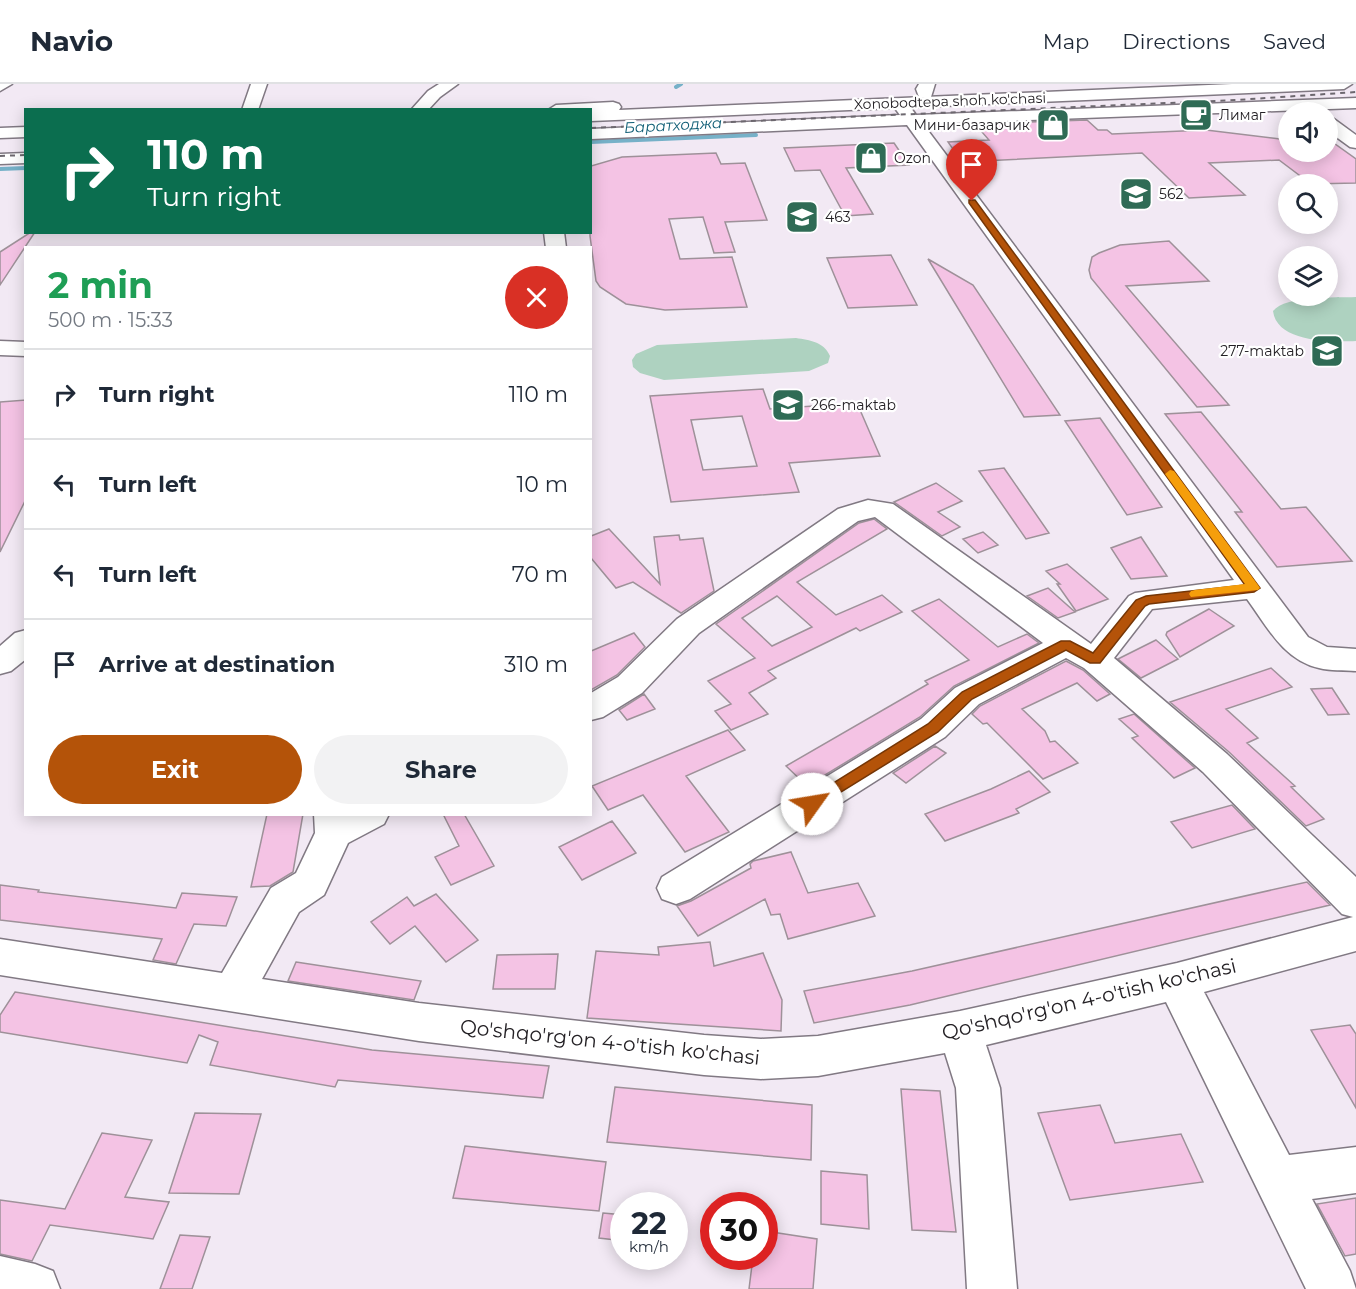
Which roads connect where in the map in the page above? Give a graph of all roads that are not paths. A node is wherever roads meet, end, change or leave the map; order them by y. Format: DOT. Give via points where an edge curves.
graph roads {
  1 [pos="259,84"];
  2 [pos="450,84"];
  3 [pos="1169,84"];
  4 [pos="1344,84"];
  5 [pos="1293,86"];
  6 [pos="926,89"];
  7 [pos="1311,102"];
  8 [pos="805,103"];
  9 [pos="1356,103"];
  10 [pos="1338,105"];
  11 [pos="1278,107"];
  12 [pos="251,108"];
  13 [pos="421,108"];
  14 [pos="592,109"];
  15 [pos="906,112"];
  16 [pos="1338,114"];
  17 [pos="592,116"];
  18 [pos="1356,120"];
  19 [pos="1338,130"];
  20 [pos="24,132"];
  21 [pos="0,133"];
  22 [pos="592,134"];
  23 [pos="24,140"];
  24 [pos="0,141"];
  25 [pos="1356,143"];
  26 [pos="24,158"];
  27 [pos="0,159"];
  28 [pos="0,348"];
  29 [pos="24,349"];
  30 [pos="1254,588"];
  31 [pos="24,643"];
  32 [pos="1080,652"];
  33 [pos="1356,660"];
  34 [pos="0,663"];
  35 [pos="592,707"];
  36 [pos="363,816"];
  37 [pos="333,824"];
  38 [pos="676,888"];
  39 [pos="1356,902"];
  40 [pos="1356,934"];
  41 [pos="0,957"];
  42 [pos="1177,981"];
  43 [pos="233,992"];
  44 [pos="960,1031"];
  45 [pos="1356,1170"];
  46 [pos="1279,1180"];
  47 [pos="0,1281"];
  48 [pos="35,1289"];
  49 [pos="992,1289"];
  50 [pos="1332,1289"];
  1 -- 12 [label="main road"];
  2 -- 13 [label="main road"];
  3 -- 6 [label="main road, Xonobodtepa shoh ko'chasi"];
  4 -- 5 [label="main road, Xonobodtepa shoh ko'chasi"];
  5 -- 7 [label="main road"];
  5 -- 15 [label="main road, Xonobodtepa shoh ko'chasi"];
  6 -- 8 [label="main road, Xonobodtepa shoh ko'chasi"];
  8 -- 14 [label="main road, Xonobodtepa shoh ko'chasi"];
  8 -- 15 [label="main road, Xonobodtepa shoh ko'chasi"];
  8 -- 17 [label="main road, Xonobodtepa shoh ko'chasi"];
  9 -- 10 [label="main road"];
  11 -- 15 [label="main road"];
  15 -- 22 [label="main road"];
  15 -- 30 [label="main road"];
  16 -- 18 [label="main road"];
  19 -- 25 [label="main road"];
  20 -- 21 [label="main road"];
  23 -- 24 [label="main road"];
  26 -- 27 [label="main road"];
  28 -- 29 [label="main road"];
  30 -- 32 [label="main road" via="1146,600"];
  30 -- 33 [label="main road" via="1304,651 1329,660"];
  31 -- 34 [label="main road"];
  32 -- 35 [label="main road" via="888,513 867,508 848,515 688,626 630,685"];
  32 -- 38 [label="main road" via="967,696 933,728"];
  32 -- 39 [label="main road" via="1215,763"];
  36 -- 37 [label="main road"];
  37 -- 43 [label="main road" via="310,884 285,900"];
  40 -- 42 [label="main road, Qo'shqo'rg'on 4-o'tish ko'chasi"];
  41 -- 43 [label="main road, Qo'shqo'rg'on 4-o'tish ko'chasi"];
  42 -- 44 [label="main road, Qo'shqo'rg'on 4-o'tish ko'chasi"];
  42 -- 46 [label="main road"];
  43 -- 44 [label="main road, Qo'shqo'rg'on 4-o'tish ko'chasi" via="419,1022 733,1058 818,1056"];
  44 -- 49 [label="main road" via="978,1088"];
  45 -- 46 [label="main road"];
  46 -- 50 [label="main road"];
  47 -- 48 [label="main road"];
}
